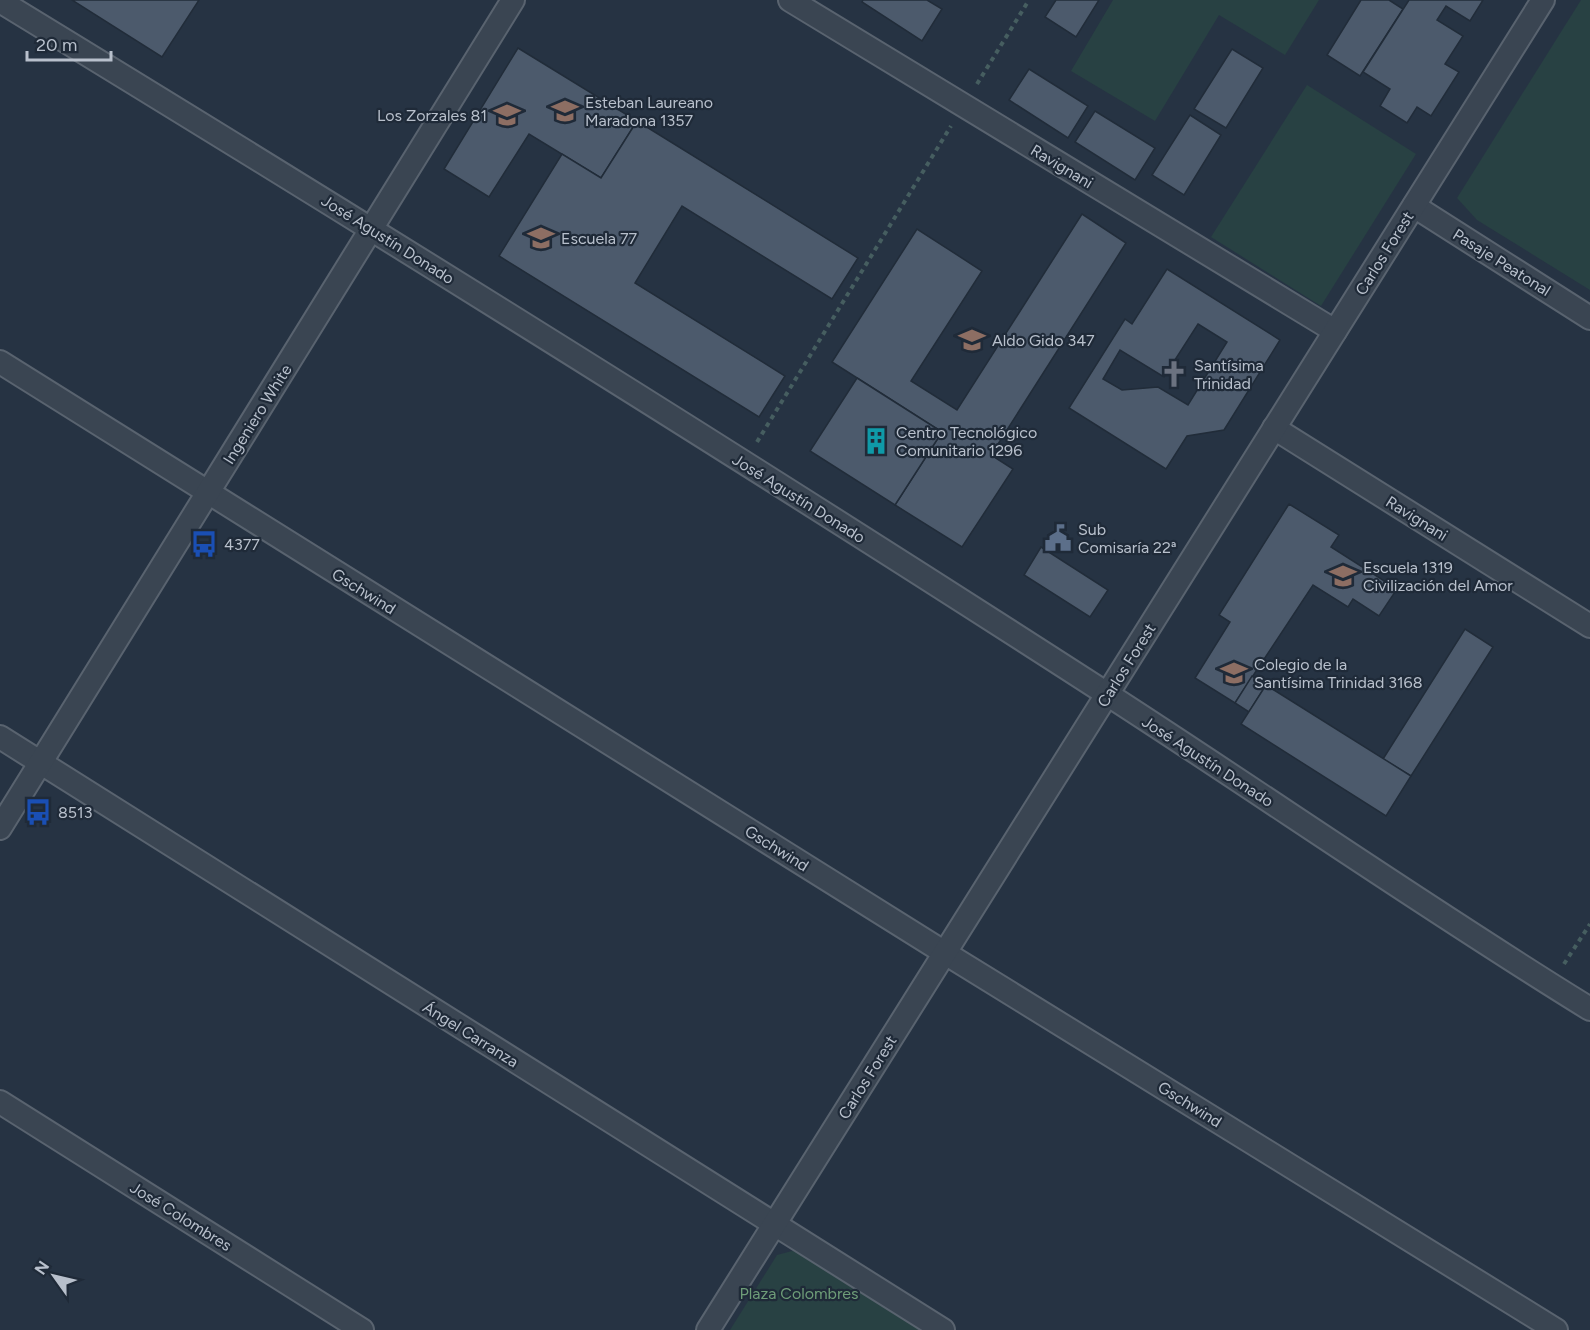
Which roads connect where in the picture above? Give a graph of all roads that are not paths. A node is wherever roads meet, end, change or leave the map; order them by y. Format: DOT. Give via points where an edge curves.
graph roads {
  1 [pos="513,0"];
  2 [pos="790,0"];
  3 [pos="1544,0"];
  4 [pos="0,1"];
  5 [pos="1413,206"];
  6 [pos="372,228"];
  7 [pos="1590,318"];
  8 [pos="1335,331"];
  9 [pos="0,362"];
  10 [pos="1274,428"];
  11 [pos="208,493"];
  12 [pos="1590,626"];
  13 [pos="1108,694"];
  14 [pos="0,737"];
  15 [pos="40,762"];
  16 [pos="0,828"];
  17 [pos="945,953"];
  18 [pos="1590,1009"];
  19 [pos="0,1102"];
  20 [pos="775,1225"];
  21 [pos="362,1330"];
  22 [pos="708,1330"];
  23 [pos="943,1330"];
  24 [pos="1556,1330"];
  1 -- 6 [label="street, Ingeniero White"];
  2 -- 8 [label="street, Ravignani"];
  3 -- 5 [label="street, Carlos Forest"];
  4 -- 6 [label="street, José Agustín Donado"];
  5 -- 7 [label="street, Pasaje Peatonal"];
  5 -- 8 [label="street, Carlos Forest"];
  6 -- 11 [label="street, Ingeniero White"];
  6 -- 13 [label="street, José Agustín Donado"];
  8 -- 10 [label="street, Carlos Forest"];
  9 -- 11 [label="street, Gschwind"];
  10 -- 12 [label="street, Ravignani"];
  10 -- 13 [label="street, Carlos Forest"];
  11 -- 15 [label="street, Ingeniero White"];
  11 -- 17 [label="street, Gschwind"];
  13 -- 17 [label="street, Carlos Forest"];
  13 -- 18 [label="street, José Agustín Donado"];
  14 -- 15 [label="street, Ángel Carranza"];
  15 -- 16 [label="street, Ingeniero White"];
  15 -- 20 [label="street, Ángel Carranza"];
  17 -- 20 [label="street, Carlos Forest"];
  17 -- 24 [label="street, Gschwind"];
  19 -- 21 [label="street, José Colombres"];
  20 -- 22 [label="street, Carlos Forest"];
  20 -- 23 [label="street, Ángel Carranza"];
}
